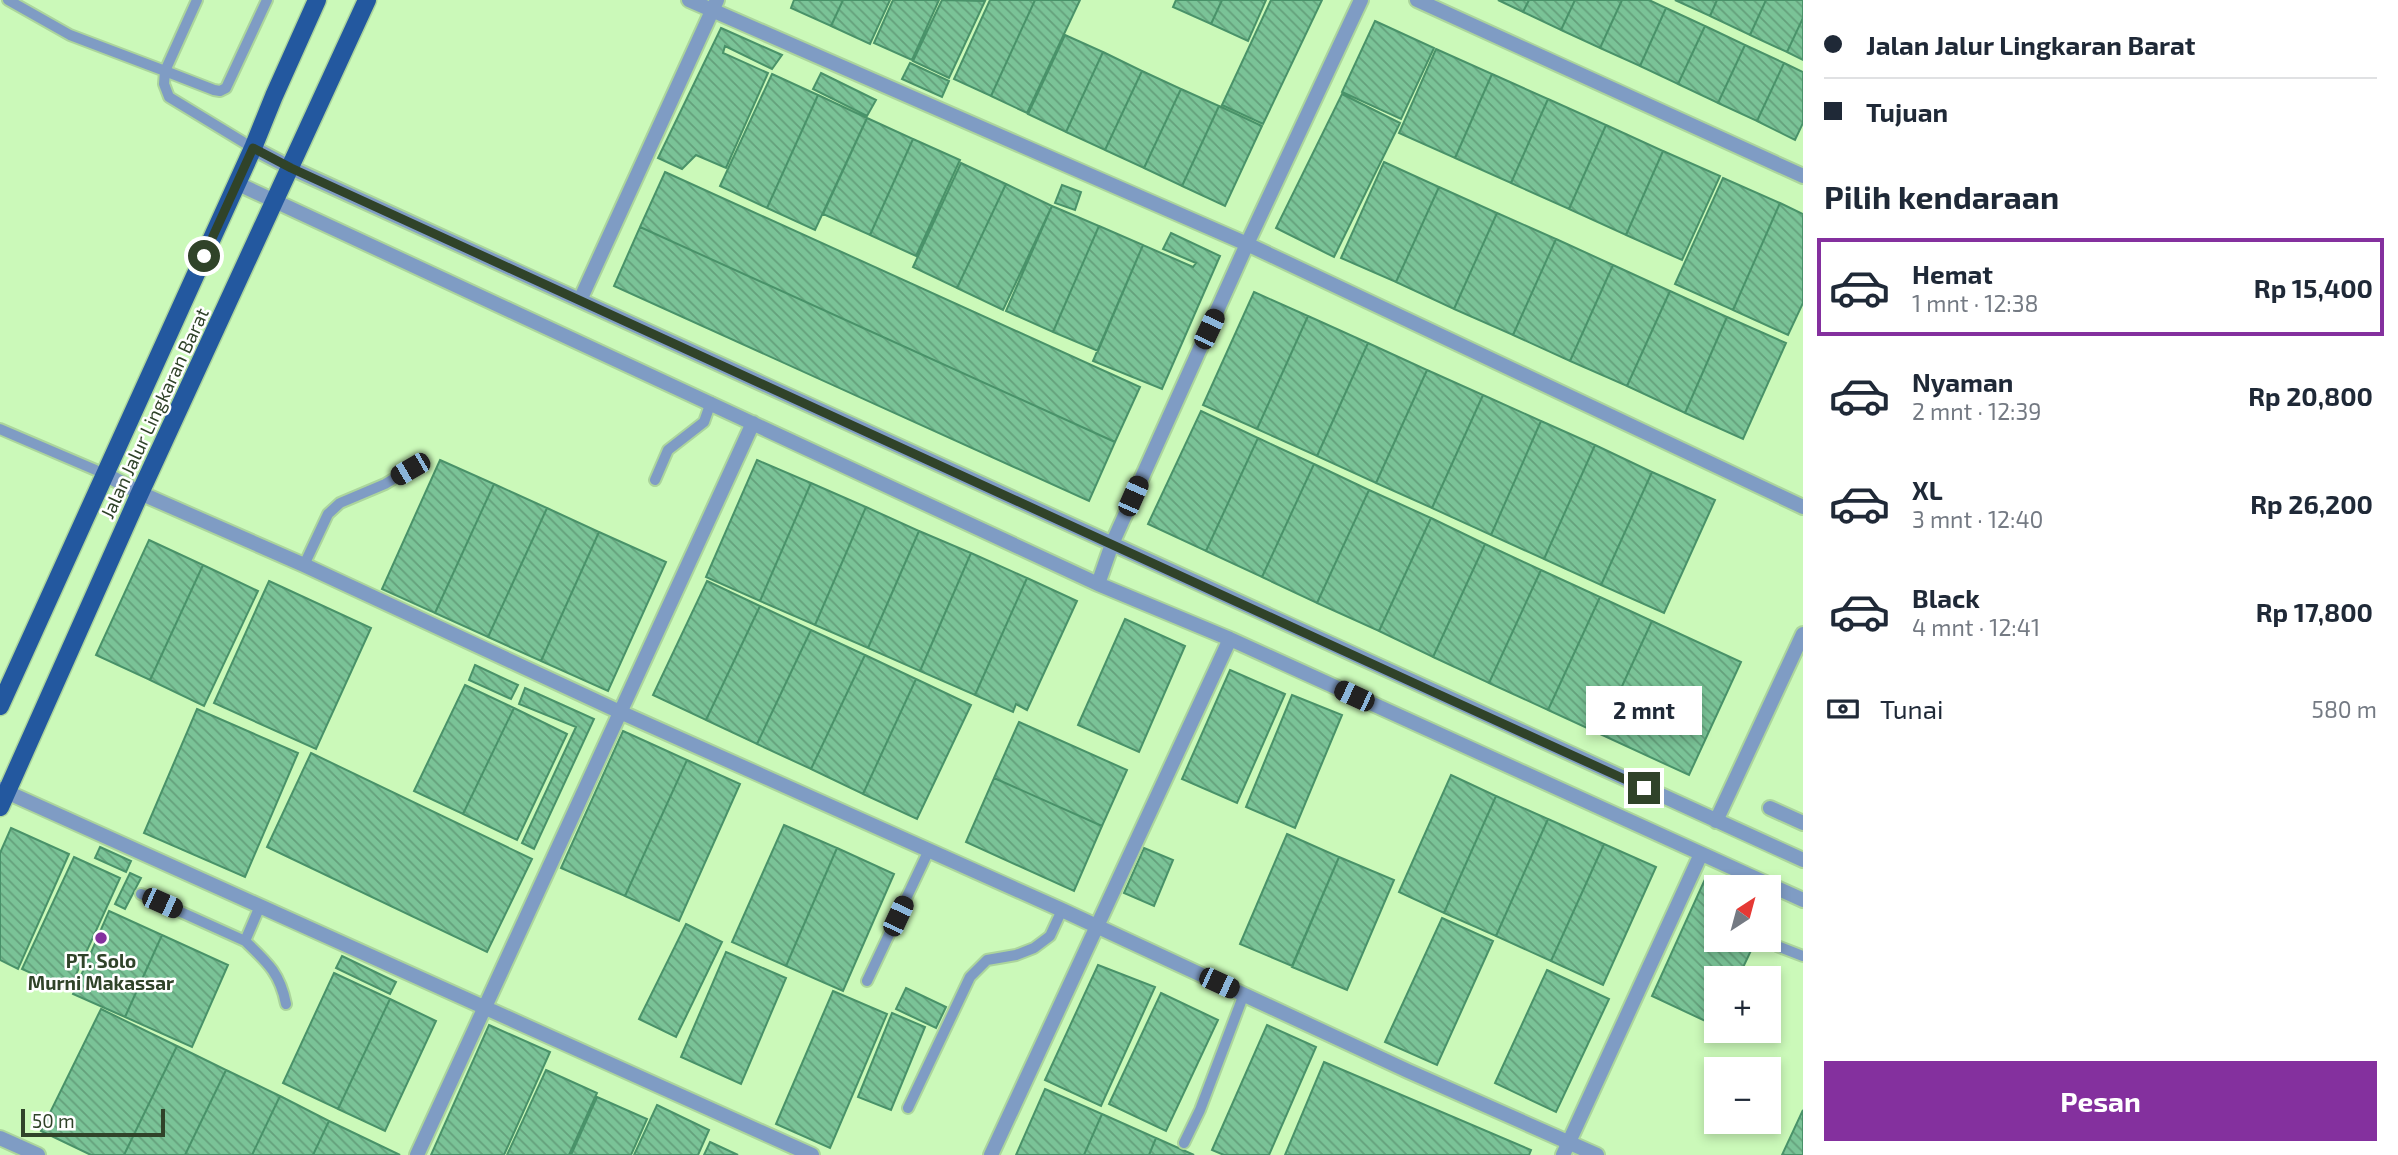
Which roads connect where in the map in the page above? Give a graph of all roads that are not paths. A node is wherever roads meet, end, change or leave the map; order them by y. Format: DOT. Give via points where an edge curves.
graph roads {
  1 [pos="8,0"];
  2 [pos="197,0"];
  3 [pos="267,0"];
  4 [pos="317,0"];
  5 [pos="367,0"];
  6 [pos="689,0"];
  7 [pos="1360,0"];
  8 [pos="1417,0"];
  9 [pos="714,5"];
  10 [pos="165,71"];
  11 [pos="253,148"];
  12 [pos="291,168"];
  13 [pos="1803,176"];
  14 [pos="236,183"];
  15 [pos="274,201"];
  16 [pos="1247,244"];
  17 [pos="581,298"];
  18 [pos="711,402"];
  19 [pos="753,424"];
  20 [pos="0,429"];
  21 [pos="410,469"];
  22 [pos="106,474"];
  23 [pos="656,481"];
  24 [pos="140,492"];
  25 [pos="1803,507"];
  26 [pos="1112,544"];
  27 [pos="304,565"];
  28 [pos="1098,584"];
  29 [pos="1803,634"];
  30 [pos="1230,639"];
  31 [pos="0,706"];
  32 [pos="620,712"];
  33 [pos="2,796"];
  34 [pos="1770,808"];
  35 [pos="1716,821"];
  36 [pos="1803,823"];
  37 [pos="929,850"];
  38 [pos="1701,854"];
  39 [pos="1803,860"];
  40 [pos="141,894"];
  41 [pos="1803,900"];
  42 [pos="260,906"];
  43 [pos="1062,910"];
  44 [pos="1096,926"];
  45 [pos="245,941"];
  46 [pos="1782,948"];
  47 [pos="1803,956"];
  48 [pos="867,981"];
  49 [pos="1244,994"];
  50 [pos="286,1003"];
  51 [pos="485,1009"];
  52 [pos="908,1108"];
  53 [pos="0,1138"];
  54 [pos="1184,1143"];
  55 [pos="1566,1148"];
  56 [pos="38,1155"];
  57 [pos="417,1155"];
  58 [pos="812,1155"];
  59 [pos="992,1155"];
  60 [pos="1597,1155"];
  1 -- 10 [label="lane" via="70,35"];
  2 -- 10 [label="lane"];
  3 -- 10 [label="lane" via="226,88 215,90"];
  4 -- 11 [label="main road, Jalan Jalur Lingkaran Barat"];
  5 -- 12 [label="main road, Jalan Jalur Lingkaran Barat"];
  6 -- 9 [label="street"];
  7 -- 16 [label="street"];
  8 -- 13 [label="street"];
  9 -- 16 [label="street"];
  9 -- 17 [label="street"];
  10 -- 11 [label="lane" via="169,97"];
  11 -- 12 [label="street"];
  11 -- 14 [label="main road, Jalan Jalur Lingkaran Barat"];
  12 -- 15 [label="main road, Jalan Jalur Lingkaran Barat"];
  12 -- 17 [label="street"];
  14 -- 15 [label="street"];
  14 -- 22 [label="main road, Jalan Jalur Lingkaran Barat"];
  15 -- 18 [label="street"];
  15 -- 24 [label="main road, Jalan Jalur Lingkaran Barat"];
  16 -- 25 [label="street"];
  16 -- 26 [label="street"];
  17 -- 26 [label="street"];
  18 -- 19 [label="street"];
  18 -- 23 [label="lane" via="704,422 668,450"];
  19 -- 28 [label="street"];
  19 -- 32 [label="street"];
  20 -- 22 [label="lane"];
  21 -- 27 [label="lane" via="340,503 328,514"];
  22 -- 24 [label="street"];
  22 -- 31 [label="main road, Jalan Jalur Lingkaran Barat"];
  24 -- 27 [label="street"];
  24 -- 33 [label="main road, Jalan Jalur Lingkaran Barat"];
  26 -- 28 [label="street"];
  26 -- 35 [label="street"];
  27 -- 32 [label="street"];
  28 -- 30 [label="street"];
  29 -- 35 [label="street"];
  30 -- 38 [label="street"];
  30 -- 44 [label="street"];
  32 -- 37 [label="street"];
  32 -- 51 [label="street"];
  33 -- 42 [label="street"];
  34 -- 36 [label="street"];
  35 -- 39 [label="street"];
  37 -- 43 [label="street"];
  37 -- 48 [label="lane"];
  38 -- 41 [label="street"];
  38 -- 55 [label="street"];
  40 -- 45 [label="lane"];
  42 -- 45 [label="lane"];
  42 -- 51 [label="street"];
  43 -- 44 [label="street"];
  43 -- 52 [label="lane" via="1050,936 1016,955 987,960 970,977"];
  44 -- 49 [label="street"];
  44 -- 59 [label="street"];
  45 -- 50 [label="lane" via="282,983"];
  46 -- 47 [label="lane"];
  49 -- 54 [label="lane"];
  49 -- 55 [label="street"];
  51 -- 57 [label="street"];
  51 -- 58 [label="street"];
  53 -- 56 [label="street"];
  55 -- 60 [label="street"];
}
